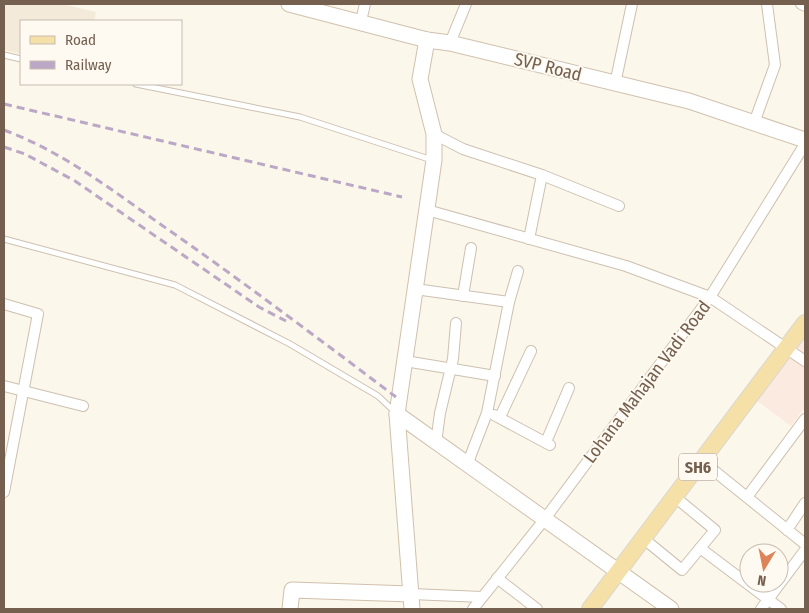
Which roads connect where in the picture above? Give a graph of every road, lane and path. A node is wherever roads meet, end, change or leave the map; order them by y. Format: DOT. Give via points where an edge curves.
graph roads {
  1 [pos="289,4"];
  2 [pos="365,4"];
  3 [pos="466,4"];
  4 [pos="632,4"];
  5 [pos="767,4"];
  6 [pos="801,4"];
  7 [pos="805,6"];
  8 [pos="321,8"];
  9 [pos="360,21"];
  10 [pos="427,40"];
  11 [pos="450,43"];
  12 [pos="4,55"];
  13 [pos="20,59"];
  14 [pos="615,84"];
  15 [pos="141,85"];
  16 [pos="754,123"];
  17 [pos="434,134"];
  18 [pos="805,142"];
  19 [pos="434,160"];
  20 [pos="542,175"];
  21 [pos="619,206"];
  22 [pos="427,210"];
  23 [pos="529,238"];
  24 [pos="4,239"];
  25 [pos="471,248"];
  26 [pos="518,271"];
  27 [pos="415,289"];
  28 [pos="463,296"];
  29 [pos="710,297"];
  30 [pos="509,302"];
  31 [pos="4,304"];
  32 [pos="456,322"];
  33 [pos="805,323"];
  34 [pos="787,348"];
  35 [pos="531,351"];
  36 [pos="404,361"];
  37 [pos="805,361"];
  38 [pos="449,369"];
  39 [pos="495,376"];
  40 [pos="4,386"];
  41 [pos="570,388"];
  42 [pos="24,392"];
  43 [pos="83,406"];
  44 [pos="487,413"];
  45 [pos="397,414"];
  46 [pos="500,417"];
  47 [pos="805,419"];
  48 [pos="436,443"];
  49 [pos="702,461"];
  50 [pos="467,464"];
  51 [pos="4,492"];
  52 [pos="675,497"];
  53 [pos="747,497"];
  54 [pos="805,503"];
  55 [pos="544,520"];
  56 [pos="787,530"];
  57 [pos="644,539"];
  58 [pos="805,544"];
  59 [pos="700,548"];
  60 [pos="805,550"];
  61 [pos="619,572"];
  62 [pos="497,578"];
  63 [pos="482,597"];
  64 [pos="768,600"];
  65 [pos="412,602"];
  66 [pos="655,604"];
  67 [pos="290,609"];
  68 [pos="473,609"];
  69 [pos="537,609"];
  70 [pos="590,609"];
  71 [pos="671,609"];
  72 [pos="761,609"];
  73 [pos="781,609"];
  1 -- 8 [label="street, SVP Road"];
  2 -- 9 [label="street"];
  3 -- 11 [label="street"];
  4 -- 14 [label="street"];
  5 -- 16 [label="street" via="775,65"];
  6 -- 7 [label="street"];
  8 -- 9 [label="street, SVP Road"];
  9 -- 10 [label="street, SVP Road"];
  10 -- 11 [label="street, SVP Road"];
  10 -- 17 [label="street" via="420,78"];
  11 -- 14 [label="street, SVP Road"];
  12 -- 13 [label="lane"];
  14 -- 16 [label="street, SVP Road" via="689,101"];
  15 -- 19 [label="lane" via="300,117"];
  16 -- 18 [label="street, SVP Road"];
  17 -- 19 [label="street"];
  17 -- 20 [label="street" via="463,149"];
  18 -- 29 [label="street, Lohana Mahajan Vadi Road"];
  19 -- 22 [label="street"];
  20 -- 21 [label="street"];
  20 -- 23 [label="street"];
  22 -- 23 [label="street"];
  22 -- 27 [label="street"];
  23 -- 29 [label="street" via="626,266"];
  24 -- 45 [label="lane" via="175,285 290,344 378,396"];
  25 -- 28 [label="street"];
  26 -- 30 [label="street"];
  27 -- 28 [label="street"];
  27 -- 36 [label="street"];
  28 -- 30 [label="street"];
  29 -- 34 [label="street"];
  29 -- 55 [label="street, Lohana Mahajan Vadi Road"];
  30 -- 39 [label="street"];
  31 -- 42 [label="street" via="38,314"];
  32 -- 38 [label="street"];
  33 -- 34 [label="main road, SH6"];
  34 -- 37 [label="street"];
  34 -- 49 [label="main road, SH6"];
  35 -- 46 [label="street"];
  36 -- 38 [label="street"];
  36 -- 45 [label="street"];
  38 -- 39 [label="street"];
  38 -- 48 [label="street"];
  39 -- 44 [label="street"];
  40 -- 42 [label="street"];
  41 -- 46 [label="street" via="548,444"];
  42 -- 43 [label="street"];
  42 -- 51 [label="street"];
  44 -- 46 [label="street"];
  44 -- 50 [label="street"];
  45 -- 48 [label="street"];
  45 -- 65 [label="street"];
  47 -- 53 [label="street"];
  48 -- 50 [label="street"];
  49 -- 52 [label="main road, SH6"];
  49 -- 53 [label="street"];
  50 -- 55 [label="street"];
  52 -- 57 [label="main road, SH6"];
  52 -- 59 [label="street" via="715,530"];
  53 -- 56 [label="street"];
  54 -- 56 [label="street"];
  55 -- 61 [label="street"];
  55 -- 62 [label="street, Lohana Mahajan Vadi Road"];
  56 -- 58 [label="street"];
  57 -- 59 [label="street" via="682,570"];
  57 -- 61 [label="main road, SH6"];
  59 -- 64 [label="street"];
  60 -- 64 [label="street"];
  61 -- 66 [label="street"];
  61 -- 70 [label="main road, SH6"];
  62 -- 63 [label="street, Lohana Mahajan Vadi Road"];
  62 -- 69 [label="street"];
  63 -- 65 [label="street"];
  63 -- 68 [label="street, Lohana Mahajan Vadi Road"];
  64 -- 72 [label="street"];
  64 -- 73 [label="street"];
  65 -- 67 [label="street" via="292,590"];
  66 -- 71 [label="street"];
}
